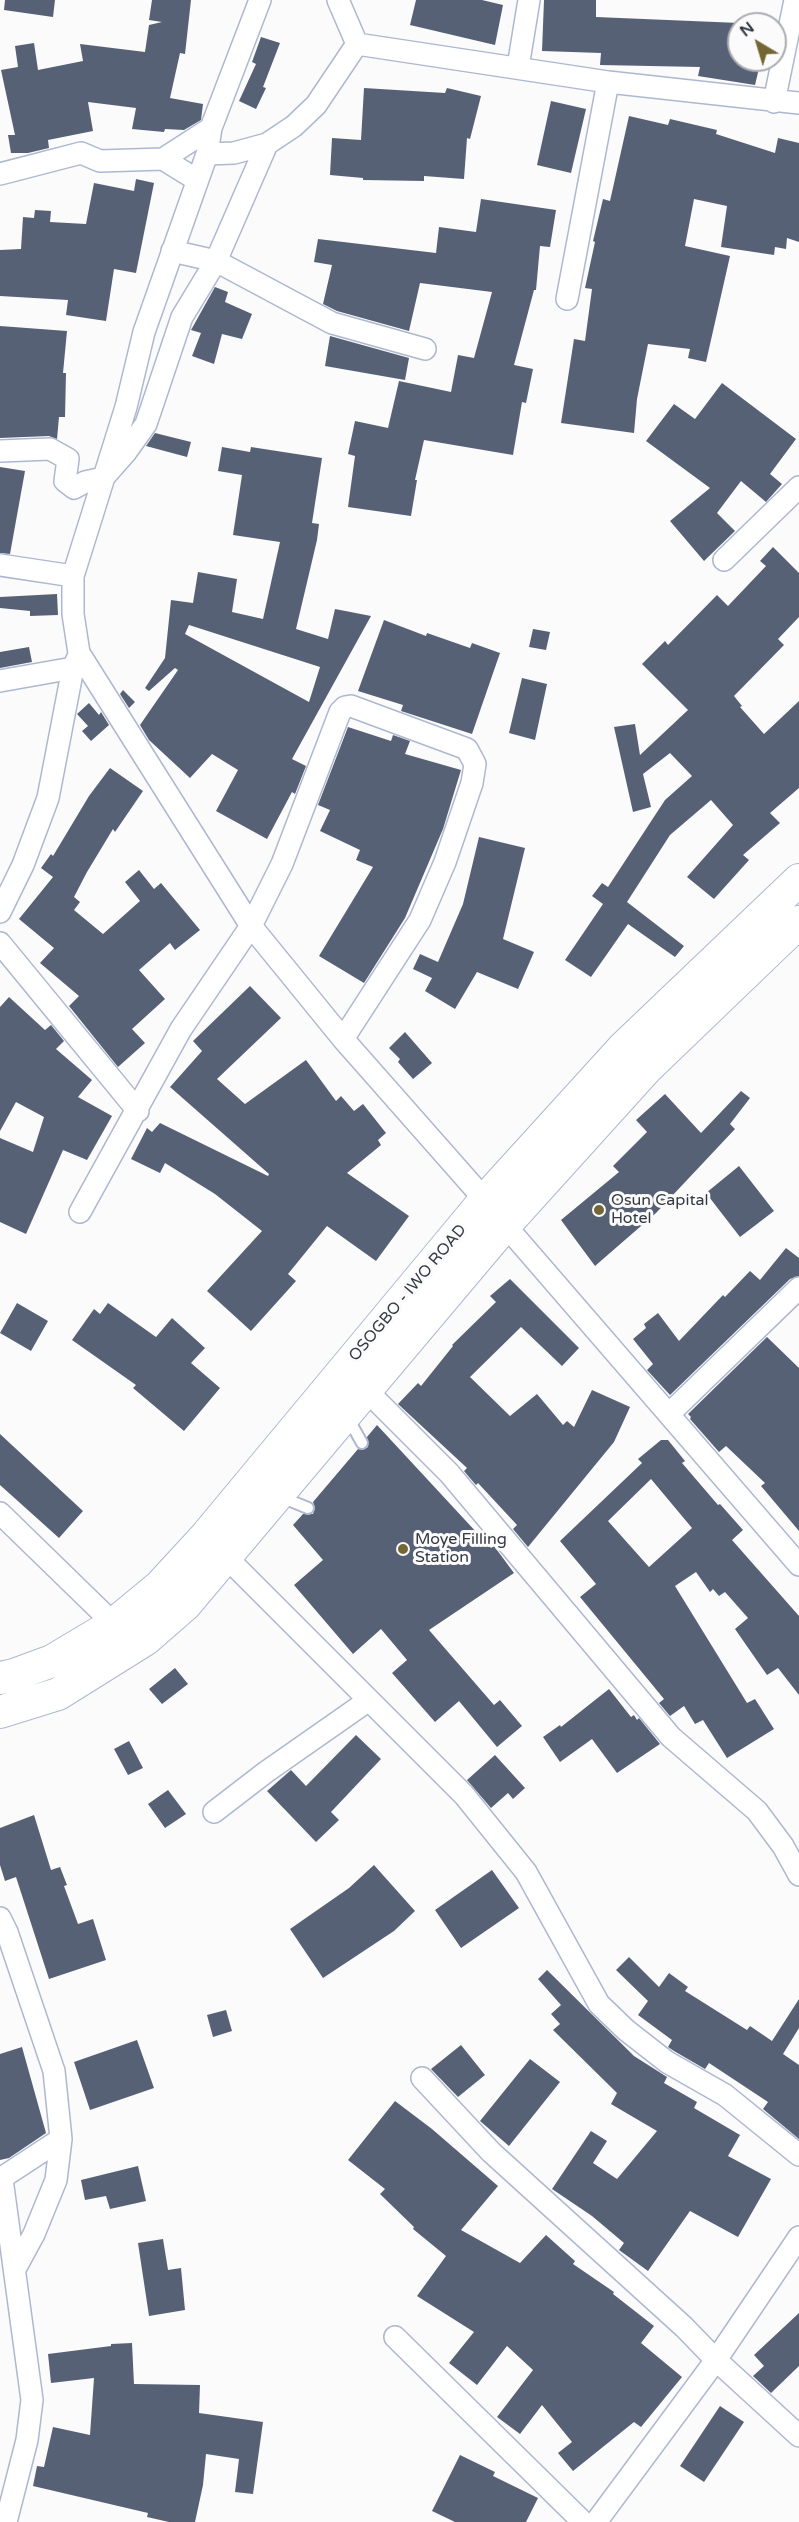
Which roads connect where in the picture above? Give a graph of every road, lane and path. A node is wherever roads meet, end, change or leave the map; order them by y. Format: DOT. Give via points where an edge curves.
graph roads {
  1 [pos="260,0"];
  2 [pos="338,0"];
  3 [pos="529,0"];
  4 [pos="795,0"];
  5 [pos="357,44"];
  6 [pos="518,67"];
  7 [pos="608,82"];
  8 [pos="774,102"];
  9 [pos="799,104"];
  10 [pos="211,129"];
  11 [pos="267,144"];
  12 [pos="207,154"];
  13 [pos="163,159"];
  14 [pos="0,174"];
  15 [pos="197,180"];
  16 [pos="172,251"];
  17 [pos="216,261"];
  18 [pos="567,299"];
  19 [pos="425,349"];
  20 [pos="0,451"];
  21 [pos="103,478"];
  22 [pos="799,487"];
  23 [pos="724,560"];
  24 [pos="0,565"];
  25 [pos="74,576"];
  26 [pos="76,661"];
  27 [pos="0,681"];
  28 [pos="799,880"];
  29 [pos="0,912"];
  30 [pos="799,922"];
  31 [pos="252,926"];
  32 [pos="0,943"];
  33 [pos="343,1039"];
  34 [pos="138,1111"];
  35 [pos="484,1200"];
  36 [pos="80,1212"];
  37 [pos="505,1225"];
  38 [pos="799,1288"];
  39 [pos="366,1390"];
  40 [pos="670,1413"];
  41 [pos="346,1414"];
  42 [pos="362,1443"];
  43 [pos="278,1495"];
  44 [pos="308,1508"];
  45 [pos="0,1513"];
  46 [pos="226,1557"];
  47 [pos="799,1565"];
  48 [pos="114,1624"];
  49 [pos="0,1678"];
  50 [pos="369,1700"];
  51 [pos="0,1712"];
  52 [pos="214,1812"];
  53 [pos="799,1875"];
  54 [pos="0,1918"];
  55 [pos="422,2078"];
  56 [pos="61,2139"];
  57 [pos="799,2155"];
  58 [pos="1,2179"];
  59 [pos="799,2237"];
  60 [pos="15,2269"];
  61 [pos="395,2337"];
  62 [pos="716,2360"];
  63 [pos="799,2436"];
  64 [pos="6,2522"];
  65 [pos="583,2522"];
  66 [pos="596,2522"];
  1 -- 10 [label="street"];
  2 -- 5 [label="street"];
  3 -- 6 [label="street"];
  4 -- 8 [label="street"];
  5 -- 6 [label="street"];
  5 -- 11 [label="street" via="316,105"];
  6 -- 7 [label="street"];
  7 -- 8 [label="street"];
  7 -- 18 [label="street"];
  8 -- 9 [label="street"];
  10 -- 12 [label="street"];
  10 -- 13 [label="street"];
  11 -- 12 [label="street" via="234,153"];
  11 -- 17 [label="street"];
  12 -- 15 [label="street"];
  13 -- 14 [label="street" via="100,161 81,153"];
  13 -- 15 [label="street"];
  15 -- 16 [label="street"];
  16 -- 17 [label="street"];
  16 -- 21 [label="street" via="144,332"];
  17 -- 19 [label="street" via="332,324"];
  17 -- 21 [label="street" via="182,317 146,424"];
  20 -- 21 [label="street" via="50,449 68,459 65,482 74,488"];
  21 -- 25 [label="street"];
  22 -- 23 [label="street"];
  24 -- 25 [label="street"];
  25 -- 26 [label="street"];
  26 -- 27 [label="street"];
  26 -- 29 [label="street" via="48,798"];
  26 -- 31 [label="street"];
  28 -- 35 [label="main road, OSOGBO - IWO ROAD" via="624,1047"];
  30 -- 37 [label="main road, OSOGBO - IWO ROAD" via="646,1069"];
  31 -- 33 [label="street"];
  31 -- 33 [label="street" via="282,864 345,707 467,749 475,764 472,783 445,862 420,920"];
  31 -- 34 [label="street" via="181,1029"];
  32 -- 34 [label="street"];
  33 -- 35 [label="street"];
  34 -- 36 [label="street"];
  35 -- 48 [label="main road, OSOGBO - IWO ROAD" via="206,1536 160,1586"];
  37 -- 39 [label="main road, OSOGBO - IWO ROAD"];
  37 -- 40 [label="street"];
  38 -- 40 [label="street"];
  39 -- 41 [label="main road, OSOGBO - IWO ROAD"];
  39 -- 53 [label="street" via="449,1473 671,1737 757,1811"];
  40 -- 47 [label="street"];
  41 -- 42 [label="lane"];
  41 -- 43 [label="main road, OSOGBO - IWO ROAD"];
  43 -- 44 [label="lane"];
  43 -- 46 [label="main road, OSOGBO - IWO ROAD"];
  45 -- 48 [label="street"];
  46 -- 50 [label="street"];
  46 -- 51 [label="main road, OSOGBO - IWO ROAD" via="185,1605 129,1651 58,1694"];
  48 -- 49 [label="main road, OSOGBO - IWO ROAD" via="52,1661"];
  50 -- 52 [label="street"];
  50 -- 57 [label="street" via="464,1795 526,1872 599,2004 668,2062 725,2095"];
  54 -- 56 [label="street" via="54,2071"];
  55 -- 62 [label="street" via="490,2152"];
  56 -- 58 [label="street"];
  56 -- 60 [label="street" via="56,2180"];
  58 -- 60 [label="street"];
  59 -- 62 [label="street"];
  60 -- 64 [label="street" via="32,2400 27,2440"];
  61 -- 65 [label="street"];
  62 -- 63 [label="street"];
  62 -- 66 [label="street"];
}
